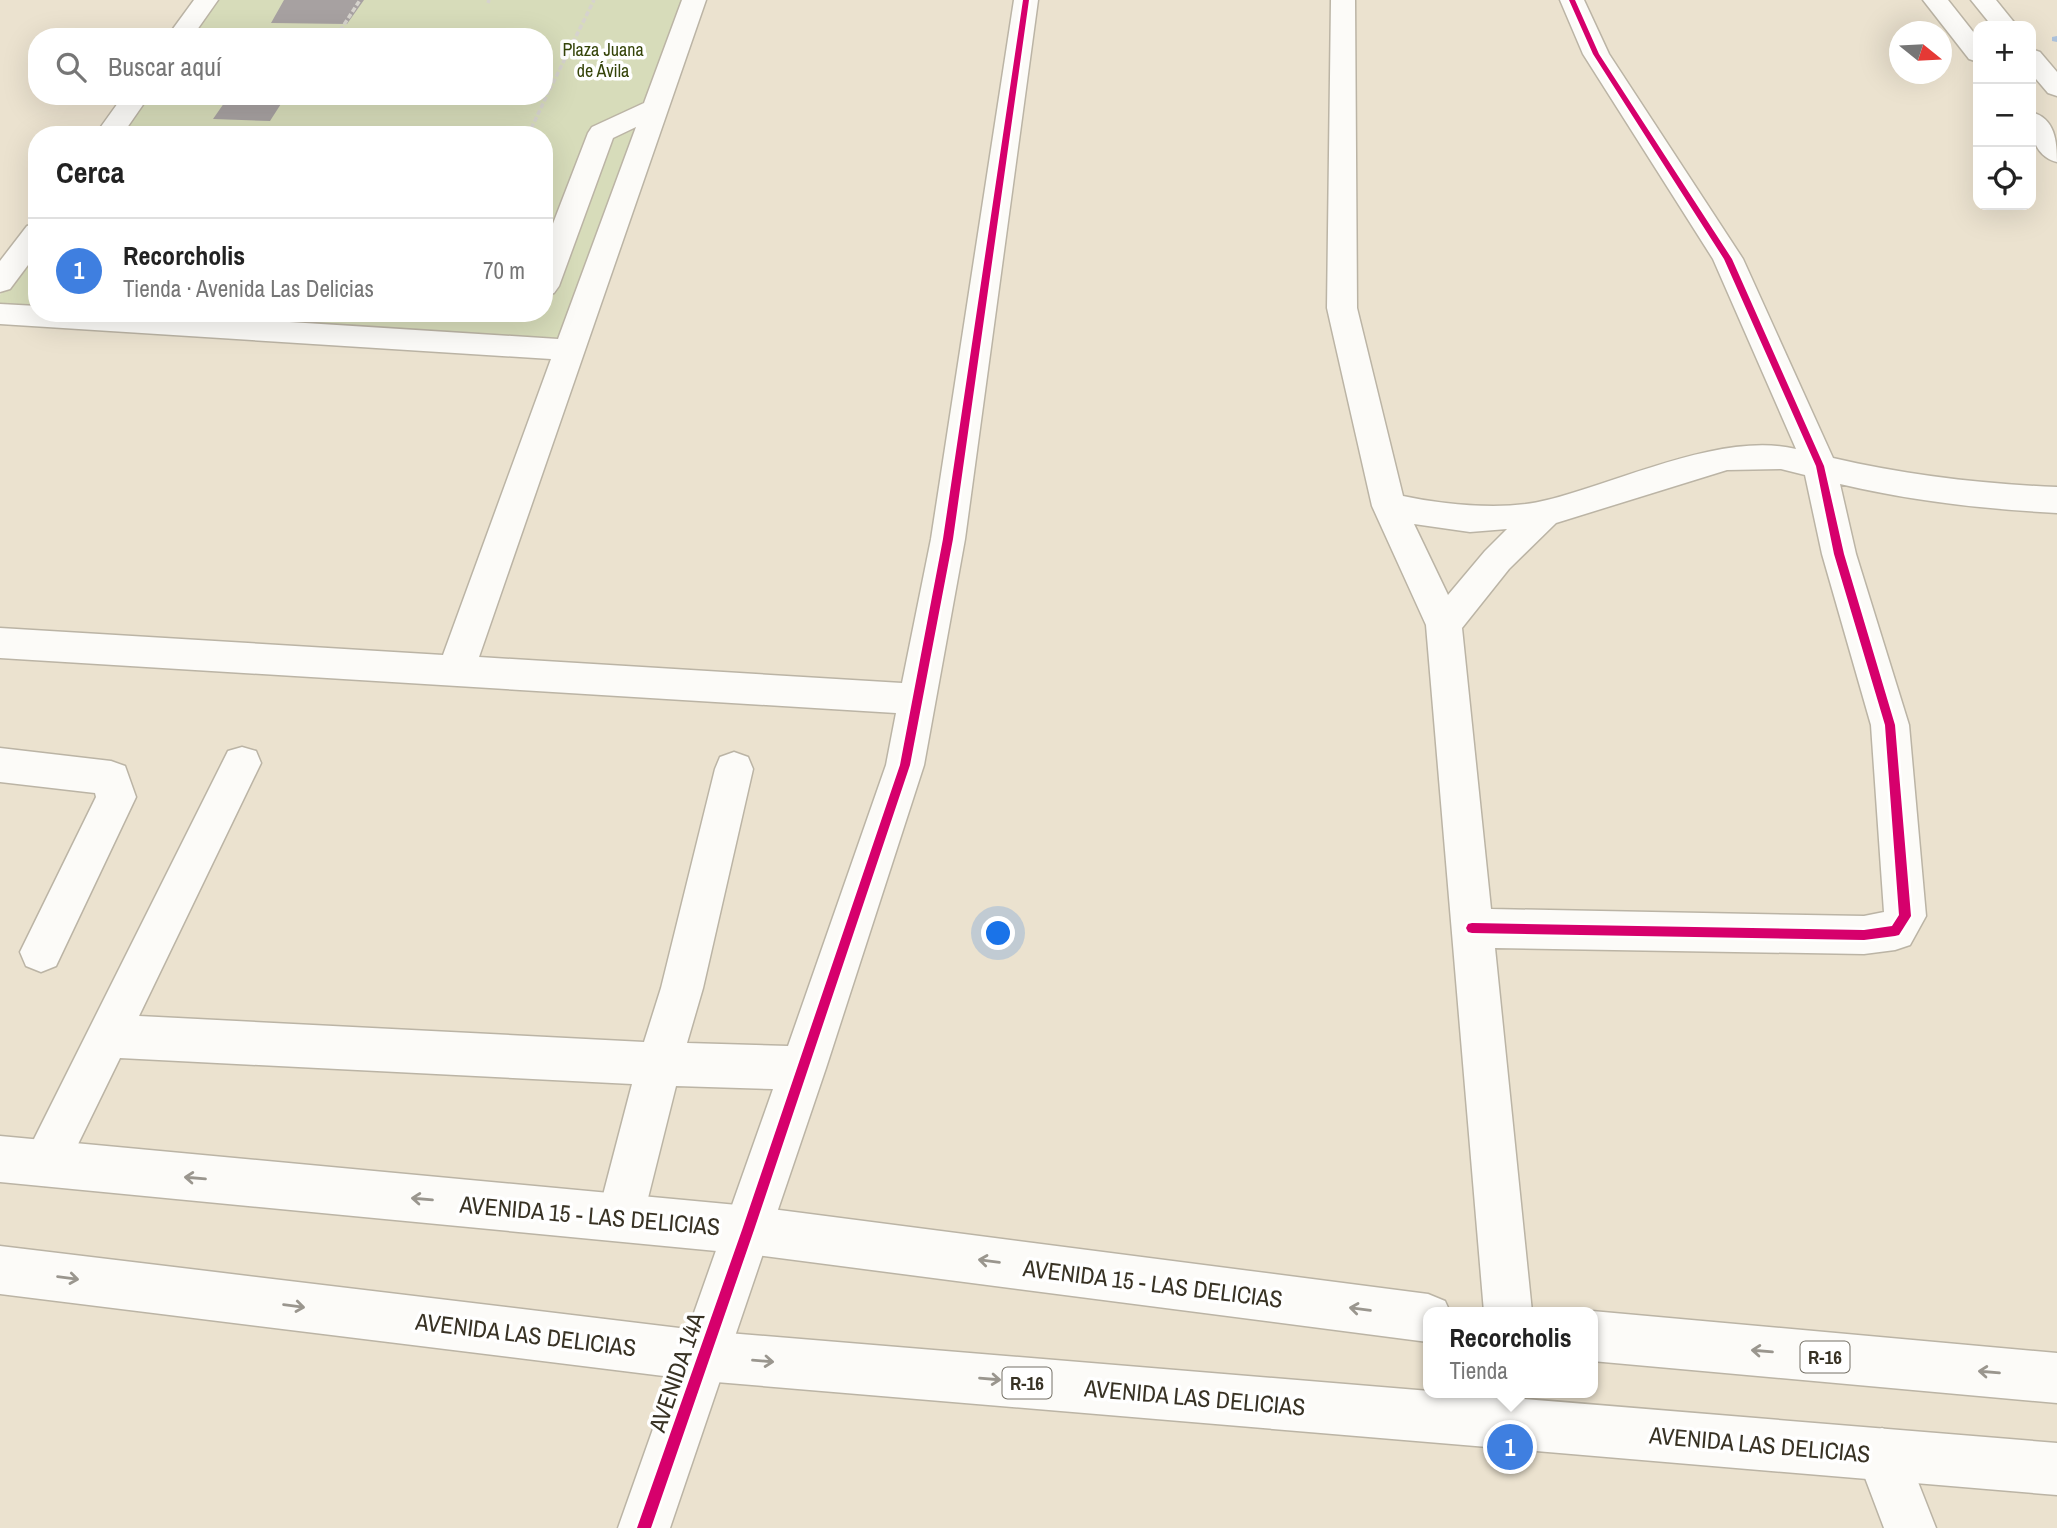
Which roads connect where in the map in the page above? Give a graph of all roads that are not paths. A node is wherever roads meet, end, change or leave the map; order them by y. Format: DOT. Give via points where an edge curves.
graph roads {
  1 [pos="206,0"];
  2 [pos="694,0"];
  3 [pos="1026,0"];
  4 [pos="1343,0"];
  5 [pos="1572,0"];
  6 [pos="1935,0"];
  7 [pos="1983,0"];
  8 [pos="2001,21"];
  9 [pos="186,28"];
  10 [pos="1973,48"];
  11 [pos="2036,63"];
  12 [pos="2057,88"];
  13 [pos="130,105"];
  14 [pos="655,108"];
  15 [pos="114,126"];
  16 [pos="2036,126"];
  17 [pos="2057,153"];
  18 [pos="28,244"];
  19 [pos="553,262"];
  20 [pos="0,282"];
  21 [pos="553,295"];
  22 [pos="584,309"];
  23 [pos="0,314"];
  24 [pos="28,316"];
  25 [pos="127,322"];
  26 [pos="570,350"];
  27 [pos="1821,466"];
  28 [pos="2057,500"];
  29 [pos="1389,506"];
  30 [pos="1544,514"];
  31 [pos="1444,625"];
  32 [pos="0,643"];
  33 [pos="456,670"];
  34 [pos="918,699"];
  35 [pos="242,763"];
  36 [pos="0,765"];
  37 [pos="734,769"];
  38 [pos="1472,928"];
  39 [pos="41,952"];
  40 [pos="107,1036"];
  41 [pos="659,1065"];
  42 [pos="804,1068"];
  43 [pos="22,1161"];
  44 [pos="620,1218"];
  45 [pos="748,1230"];
  46 [pos="0,1270"];
  47 [pos="1508,1307"];
  48 [pos="1423,1317"];
  49 [pos="1598,1337"];
  50 [pos="704,1356"];
  51 [pos="2057,1378"];
  52 [pos="1882,1454"];
  53 [pos="2057,1469"];
  54 [pos="644,1528"];
  55 [pos="1910,1528"];
  1 -- 9 [label="street"];
  2 -- 14 [label="street"];
  3 -- 34 [label="street, AVENIDA 14A" via="948,539"];
  4 -- 29 [label="street" via="1342,308"];
  5 -- 27 [label="street" via="1596,54 1728,259"];
  6 -- 10 [label="street"];
  7 -- 8 [label="street"];
  11 -- 12 [label="street"];
  13 -- 15 [label="street"];
  14 -- 19 [label="street" via="601,132"];
  14 -- 22 [label="street"];
  16 -- 17 [label="street"];
  18 -- 20 [label="street"];
  21 -- 22 [label="street"];
  22 -- 26 [label="street"];
  23 -- 24 [label="street"];
  25 -- 26 [label="street"];
  26 -- 33 [label="street"];
  27 -- 28 [label="street" via="1883,482"];
  27 -- 30 [label="street" via="1781,457 1727,458"];
  27 -- 38 [label="street" via="1839,554 1891,725 1905,916 1895,931 1864,935"];
  29 -- 30 [label="street" via="1470,519"];
  29 -- 31 [label="street"];
  30 -- 31 [label="street" via="1497,560"];
  31 -- 38 [label="street"];
  32 -- 33 [label="street"];
  33 -- 34 [label="street"];
  34 -- 42 [label="street, AVENIDA 14A" via="905,765"];
  35 -- 40 [label="street"];
  36 -- 39 [label="street" via="111,778 116,797"];
  37 -- 41 [label="street"];
  38 -- 47 [label="street"];
  40 -- 41 [label="street"];
  40 -- 43 [label="street"];
  41 -- 42 [label="street"];
  41 -- 44 [label="street"];
  42 -- 45 [label="street, AVENIDA 14A"];
  44 -- 43 [label="street, AVENIDA 15 - LAS DELICIAS, one-way"];
  44 -- 45 [label="street, AVENIDA 15 - LAS DELICIAS"];
  48 -- 45 [label="street, AVENIDA 15 - LAS DELICIAS, one-way"];
  45 -- 50 [label="street, AVENIDA 14A"];
  46 -- 50 [label="street, AVENIDA LAS DELICIAS / R-16, one-way"];
  51 -- 49 [label="street, R-16, one-way"];
  50 -- 52 [label="street, AVENIDA LAS DELICIAS / R-16, one-way"];
  50 -- 54 [label="street, AVENIDA 14A"];
  52 -- 53 [label="street, AVENIDA LAS DELICIAS / R-16"];
  52 -- 55 [label="street"];
}
